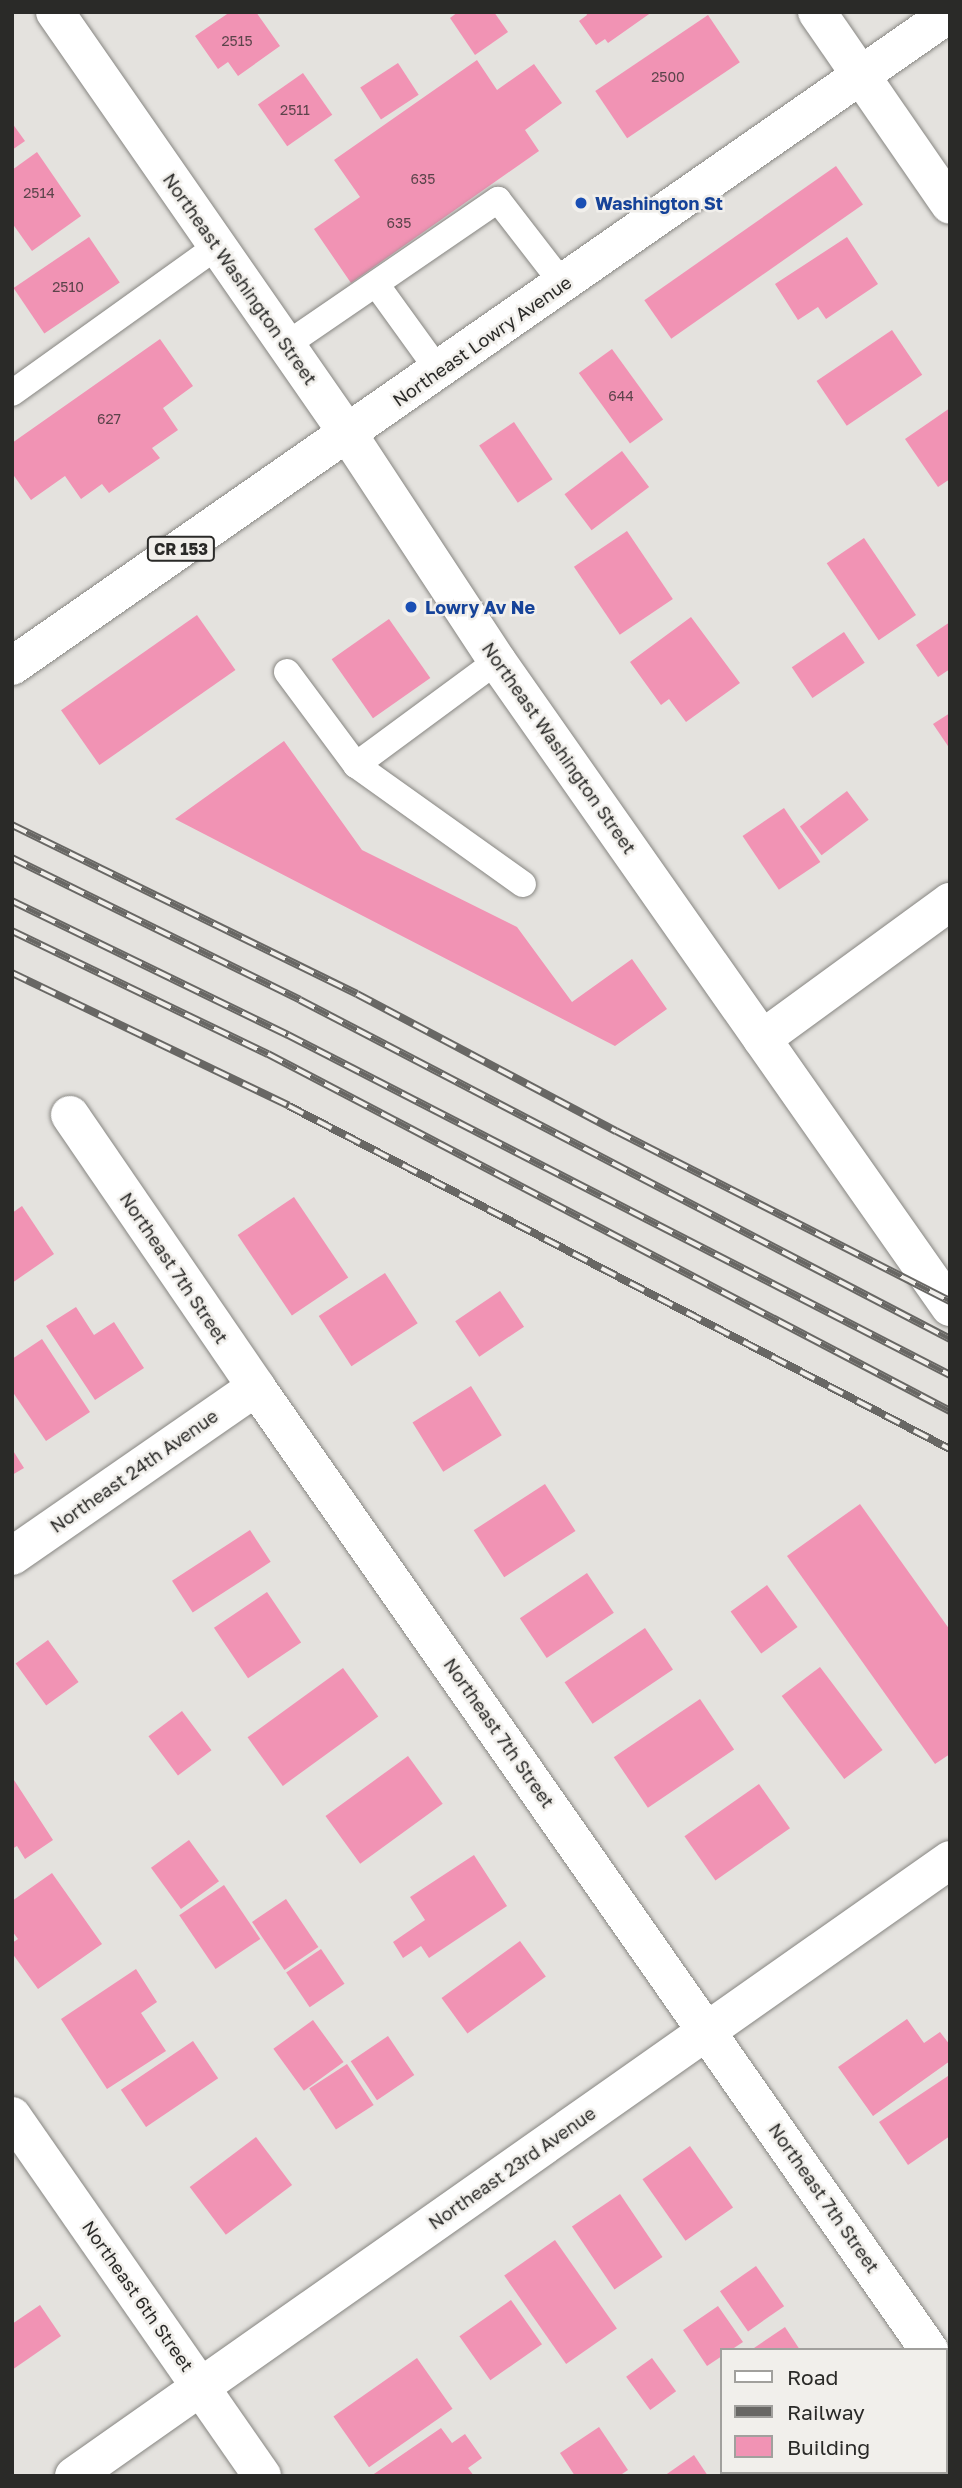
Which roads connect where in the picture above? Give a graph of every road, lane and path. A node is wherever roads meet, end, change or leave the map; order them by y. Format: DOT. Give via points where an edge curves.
graph roads {
  1 [pos="54,12"];
  2 [pos="817,12"];
  3 [pos="950,13"];
  4 [pos="862,76"];
  5 [pos="950,205"];
  6 [pos="217,246"];
  7 [pos="376,284"];
  8 [pos="563,284"];
  9 [pos="286,345"];
  10 [pos="438,370"];
  11 [pos="12,393"];
  12 [pos="348,434"];
  13 [pos="497,661"];
  14 [pos="13,665"];
  15 [pos="287,672"];
  16 [pos="356,765"];
  17 [pos="523,884"];
  18 [pos="950,902"];
  19 [pos="762,1039"];
  20 [pos="70,1115"];
  21 [pos="950,1307"];
  22 [pos="256,1387"];
  23 [pos="12,1556"];
  24 [pos="950,1860"];
  25 [pos="708,2030"];
  26 [pos="12,2116"];
  27 [pos="928,2348"];
  28 [pos="202,2387"];
  29 [pos="74,2476"];
  30 [pos="262,2476"];
  1 -- 6 [label="street, Northeast Washington Street"];
  2 -- 4 [label="street"];
  3 -- 4 [label="street, Northeast Lowry Avenue / CR 153"];
  4 -- 5 [label="street"];
  4 -- 8 [label="street, Northeast Lowry Avenue / CR 153"];
  6 -- 9 [label="street, Northeast Washington Street"];
  6 -- 11 [label="lane"];
  7 -- 8 [label="lane" via="498,200"];
  7 -- 9 [label="lane"];
  7 -- 10 [label="lane"];
  8 -- 10 [label="street, Northeast Lowry Avenue / CR 153"];
  9 -- 12 [label="street, Northeast Washington Street"];
  10 -- 12 [label="street, Northeast Lowry Avenue / CR 153"];
  12 -- 13 [label="street, Northeast Washington Street"];
  12 -- 14 [label="street, Northeast Lowry Avenue / CR 153"];
  13 -- 16 [label="lane"];
  13 -- 19 [label="street, Northeast Washington Street"];
  15 -- 16 [label="lane"];
  16 -- 17 [label="lane"];
  18 -- 19 [label="street"];
  19 -- 21 [label="street, Northeast Washington Street"];
  20 -- 22 [label="street, Northeast 7th Street"];
  22 -- 23 [label="street, Northeast 24th Avenue"];
  22 -- 25 [label="street, Northeast 7th Street"];
  24 -- 25 [label="street, Northeast 23rd Avenue"];
  25 -- 27 [label="street, Northeast 7th Street"];
  25 -- 28 [label="street, Northeast 23rd Avenue"];
  26 -- 28 [label="street, Northeast 6th Street"];
  28 -- 29 [label="street, Northeast 23rd Avenue"];
  28 -- 30 [label="street, Northeast 6th Street"];
}
